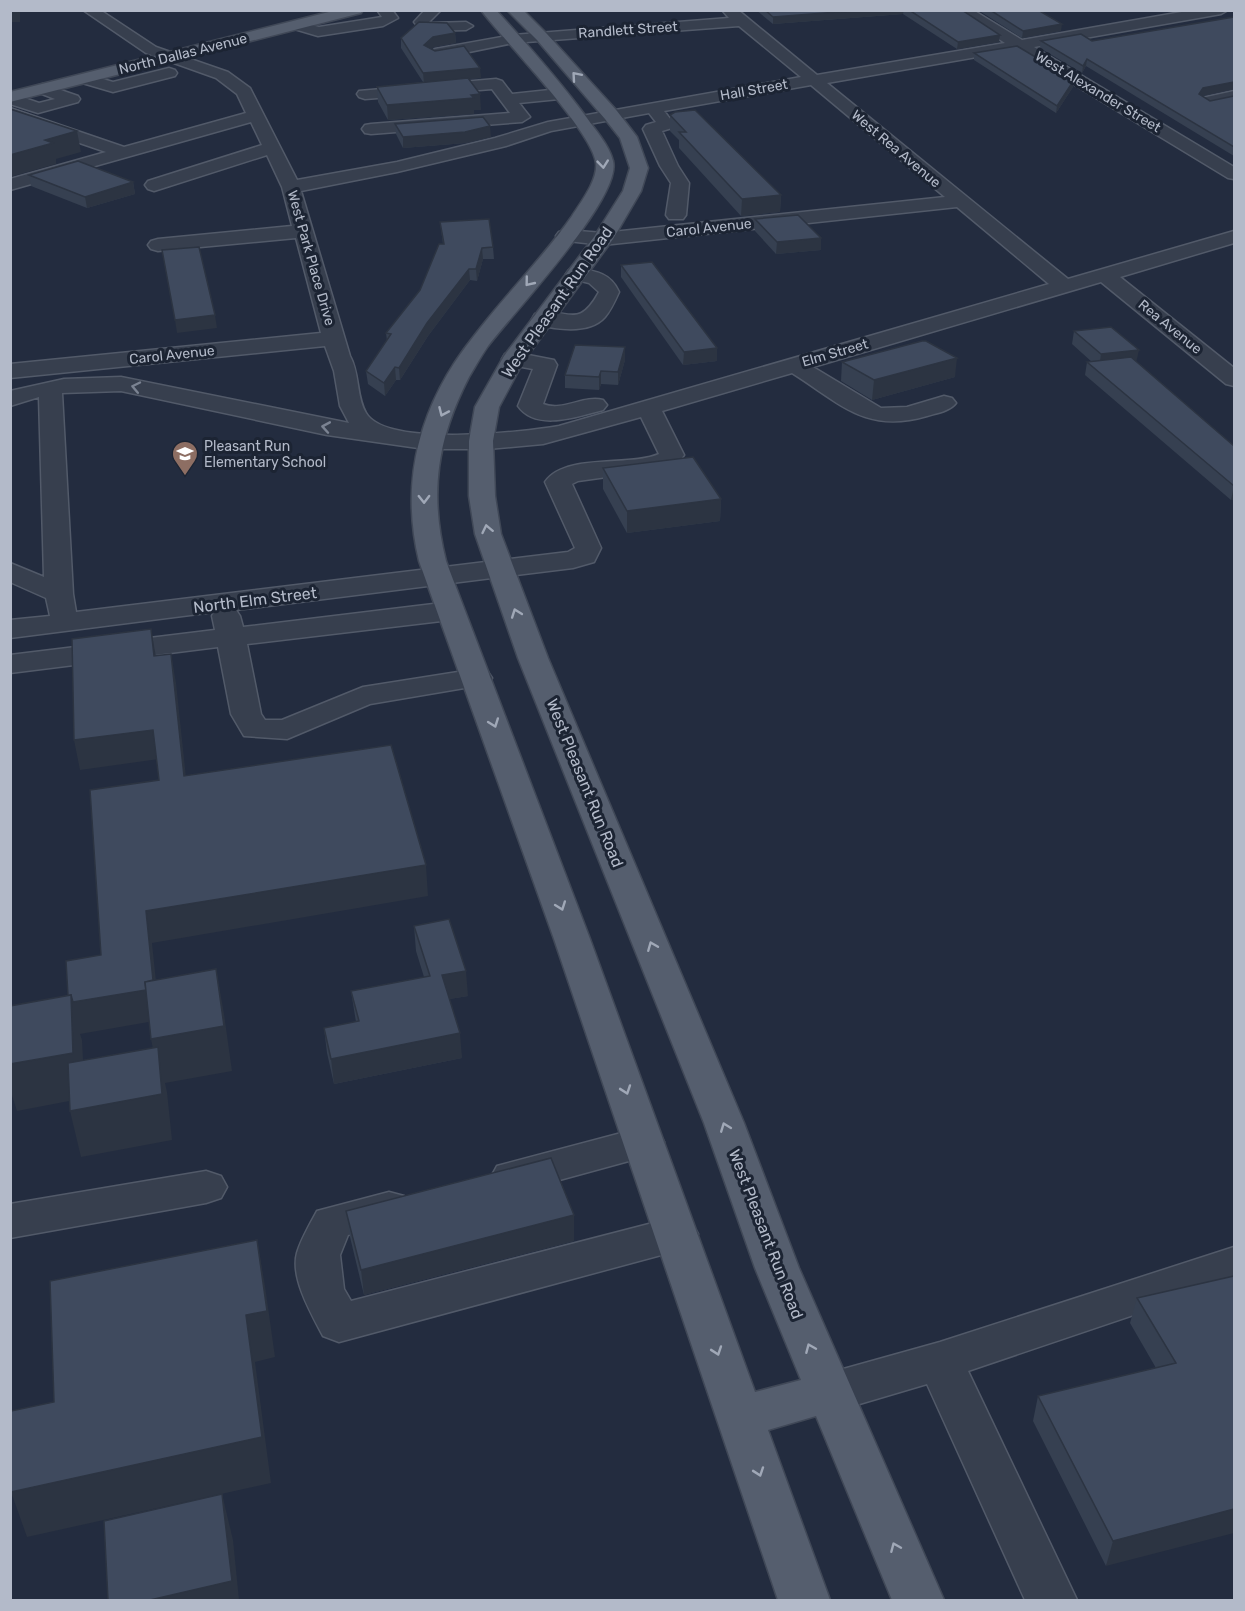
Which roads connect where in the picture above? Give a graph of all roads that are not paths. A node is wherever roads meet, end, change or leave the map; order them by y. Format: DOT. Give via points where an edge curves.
graph roads {
  1 [pos="90,10"];
  2 [pos="307,10"];
  3 [pos="356,10"];
  4 [pos="434,10"];
  5 [pos="514,10"];
  6 [pos="683,10"];
  7 [pos="963,10"];
  8 [pos="386,11"];
  9 [pos="1211,11"];
  10 [pos="652,16"];
  11 [pos="735,16"];
  12 [pos="273,18"];
  13 [pos="486,24"];
  14 [pos="296,25"];
  15 [pos="699,25"];
  16 [pos="665,27"];
  17 [pos="542,37"];
  18 [pos="1018,45"];
  19 [pos="151,50"];
  20 [pos="435,54"];
  21 [pos="170,65"];
  22 [pos="85,79"];
  23 [pos="812,80"];
  24 [pos="10,85"];
  25 [pos="43,89"];
  26 [pos="364,94"];
  27 [pos="559,94"];
  28 [pos="1234,96"];
  29 [pos="508,99"];
  30 [pos="1208,101"];
  31 [pos="684,102"];
  32 [pos="11,107"];
  33 [pos="653,107"];
  34 [pos="257,115"];
  35 [pos="610,115"];
  36 [pos="515,119"];
  37 [pos="701,119"];
  38 [pos="581,121"];
  39 [pos="371,129"];
  40 [pos="531,133"];
  41 [pos="500,137"];
  42 [pos="269,141"];
  43 [pos="465,152"];
  44 [pos="124,153"];
  45 [pos="1234,174"];
  46 [pos="148,178"];
  47 [pos="291,187"];
  48 [pos="13,194"];
  49 [pos="959,201"];
  50 [pos="783,202"];
  51 [pos="647,215"];
  52 [pos="800,218"];
  53 [pos="696,230"];
  54 [pos="303,231"];
  55 [pos="566,236"];
  56 [pos="1234,237"];
  57 [pos="603,239"];
  58 [pos="158,245"];
  59 [pos="576,274"];
  60 [pos="1105,275"];
  61 [pos="1064,286"];
  62 [pos="543,319"];
  63 [pos="334,338"];
  64 [pos="513,359"];
  65 [pos="794,365"];
  66 [pos="10,371"];
  67 [pos="1234,379"];
  68 [pos="50,388"];
  69 [pos="682,398"];
  70 [pos="10,399"];
  71 [pos="944,403"];
  72 [pos="648,408"];
  73 [pos="565,413"];
  74 [pos="585,426"];
  75 [pos="384,436"];
  76 [pos="430,441"];
  77 [pos="480,441"];
  78 [pos="500,568"];
  79 [pos="10,571"];
  80 [pos="436,577"];
  81 [pos="59,594"];
  82 [pos="222,604"];
  83 [pos="450,611"];
  84 [pos="64,623"];
  85 [pos="10,629"];
  86 [pos="231,637"];
  87 [pos="10,664"];
  88 [pos="477,678"];
  89 [pos="644,1142"];
  90 [pos="478,1185"];
  91 [pos="206,1186"];
  92 [pos="422,1200"];
  93 [pos="10,1221"];
  94 [pos="676,1234"];
  95 [pos="1234,1264"];
  96 [pos="940,1361"];
  97 [pos="829,1393"];
  98 [pos="739,1417"];
  99 [pos="804,1600"];
  100 [pos="918,1600"];
  101 [pos="1051,1600"];
  1 -- 19 [label="street, West Park Place Drive"];
  2 -- 12 [label="main road, North Dallas Avenue"];
  3 -- 14 [label="main road, North Dallas Avenue"];
  4 -- 13 [label="street" via="421,22 427,28"];
  5 -- 17 [label="main road, West Pleasant Run Road"];
  6 -- 15 [label="street"];
  7 -- 18 [label="street, West Alexander Street"];
  8 -- 14 [label="street" via="391,18 383,22 318,32"];
  9 -- 18 [label="street, Hall Street"];
  10 -- 16 [label="street"];
  11 -- 15 [label="street, Randlett Street"];
  11 -- 23 [label="street, West Rea Avenue"];
  12 -- 14 [label="main road"];
  12 -- 19 [label="main road, North Dallas Avenue"];
  13 -- 17 [label="street, Randlett Street"];
  13 -- 20 [label="street"];
  13 -- 27 [label="main road, West Pleasant Run Road"];
  14 -- 21 [label="main road, North Dallas Avenue"];
  15 -- 16 [label="street, Randlett Street"];
  16 -- 17 [label="street, Randlett Street"];
  35 -- 17 [label="main road, West Pleasant Run Road, one-way"];
  18 -- 23 [label="street, Hall Street"];
  18 -- 45 [label="street, West Alexander Street"];
  19 -- 21 [label="street, West Park Place Drive"];
  19 -- 24 [label="main road, North Dallas Avenue"];
  21 -- 22 [label="street" via="113,87"];
  21 -- 34 [label="street, West Park Place Drive" via="222,75 244,90"];
  22 -- 25 [label="main road"];
  23 -- 31 [label="street, Hall Street"];
  23 -- 49 [label="street, West Rea Avenue"];
  25 -- 32 [label="main road"];
  25 -- 32 [label="street" via="72,99 38,108"];
  26 -- 29 [label="street" via="496,84"];
  27 -- 29 [label="street"];
  27 -- 38 [label="main road, West Pleasant Run Road"];
  28 -- 30 [label="street"];
  29 -- 36 [label="street" via="522,117"];
  31 -- 33 [label="street, Hall Street"];
  31 -- 37 [label="street"];
  32 -- 44 [label="street"];
  33 -- 35 [label="street, Hall Street"];
  33 -- 51 [label="street" via="666,124 652,129 680,183"];
  34 -- 42 [label="street, West Park Place Drive"];
  34 -- 44 [label="street"];
  35 -- 38 [label="street, Hall Street"];
  35 -- 51 [label="main road, West Pleasant Run Road" via="628,137 639,168 632,191"];
  36 -- 39 [label="street"];
  36 -- 40 [label="street"];
  38 -- 40 [label="street, Hall Street"];
  38 -- 55 [label="main road, West Pleasant Run Road, one-way" via="601,148 604,177"];
  40 -- 41 [label="street, Hall Street"];
  41 -- 43 [label="street, Hall Street"];
  41 -- 43 [label="street" via="471,139 462,145"];
  42 -- 46 [label="street"];
  42 -- 47 [label="street, West Park Place Drive"];
  43 -- 47 [label="street, Hall Street"];
  44 -- 48 [label="street"];
  47 -- 54 [label="street, West Park Place Drive"];
  49 -- 52 [label="street, Carol Avenue"];
  49 -- 61 [label="street, West Rea Avenue"];
  50 -- 52 [label="street"];
  51 -- 53 [label="street" via="687,217"];
  51 -- 57 [label="main road, West Pleasant Run Road"];
  52 -- 53 [label="street, Carol Avenue"];
  53 -- 57 [label="street, Carol Avenue"];
  54 -- 58 [label="street"];
  54 -- 63 [label="street, West Park Place Drive"];
  55 -- 57 [label="street, Carol Avenue"];
  55 -- 76 [label="main road, West Pleasant Run Road, one-way" via="478,344"];
  56 -- 60 [label="street, Elm Street"];
  57 -- 59 [label="main road, West Pleasant Run Road"];
  59 -- 62 [label="main road, West Pleasant Run Road"];
  59 -- 62 [label="street" via="600,279 607,285 609,292 596,315 572,322"];
  60 -- 61 [label="street, Elm Street"];
  60 -- 67 [label="street, Rea Avenue"];
  61 -- 65 [label="street, Elm Street"];
  62 -- 64 [label="main road, West Pleasant Run Road"];
  63 -- 66 [label="street, Carol Avenue"];
  63 -- 75 [label="street, West Park Place Drive" via="345,364 352,407 360,422"];
  64 -- 73 [label="street" via="546,365 530,406"];
  64 -- 77 [label="main road, West Pleasant Run Road" via="487,407"];
  65 -- 69 [label="street, Elm Street"];
  65 -- 71 [label="street" via="886,418"];
  68 -- 70 [label="street"];
  75 -- 68 [label="street, one-way" via="327,428 121,384"];
  68 -- 81 [label="street"];
  69 -- 72 [label="street, Elm Street"];
  69 -- 73 [label="street" via="655,389"];
  72 -- 74 [label="street, Elm Street"];
  72 -- 78 [label="street, North Elm Street" via="672,455 666,460 571,474 558,482 588,548 584,556"];
  73 -- 74 [label="street"];
  74 -- 77 [label="street, Elm Street" via="519,441"];
  75 -- 76 [label="street, West Park Place Drive"];
  76 -- 77 [label="street, Elm Street"];
  76 -- 80 [label="main road, West Pleasant Run Road, one-way" via="423,500"];
  78 -- 77 [label="main road, West Pleasant Run Road, one-way" via="488,534 482,496"];
  78 -- 80 [label="street, North Elm Street"];
  97 -- 78 [label="main road, West Pleasant Run Road, one-way"];
  79 -- 81 [label="street"];
  80 -- 82 [label="street, North Elm Street"];
  80 -- 83 [label="main road, West Pleasant Run Road"];
  81 -- 84 [label="street"];
  82 -- 84 [label="street, North Elm Street"];
  82 -- 86 [label="street"];
  83 -- 86 [label="street"];
  83 -- 88 [label="main road, West Pleasant Run Road"];
  84 -- 85 [label="street, North Elm Street"];
  86 -- 87 [label="street"];
  86 -- 88 [label="street" via="246,714 255,729 287,730 363,696"];
  88 -- 89 [label="main road, West Pleasant Run Road, one-way"];
  89 -- 90 [label="street"];
  89 -- 94 [label="main road, West Pleasant Run Road"];
  91 -- 93 [label="street"];
  92 -- 94 [label="street" via="332,1223 318,1255 322,1289 339,1323"];
  94 -- 98 [label="main road, West Pleasant Run Road, one-way"];
  95 -- 96 [label="street"];
  96 -- 97 [label="street"];
  96 -- 101 [label="street"];
  97 -- 98 [label="main road"];
  100 -- 97 [label="main road, West Pleasant Run Road, one-way"];
  98 -- 99 [label="main road, West Pleasant Run Road, one-way"];
}
